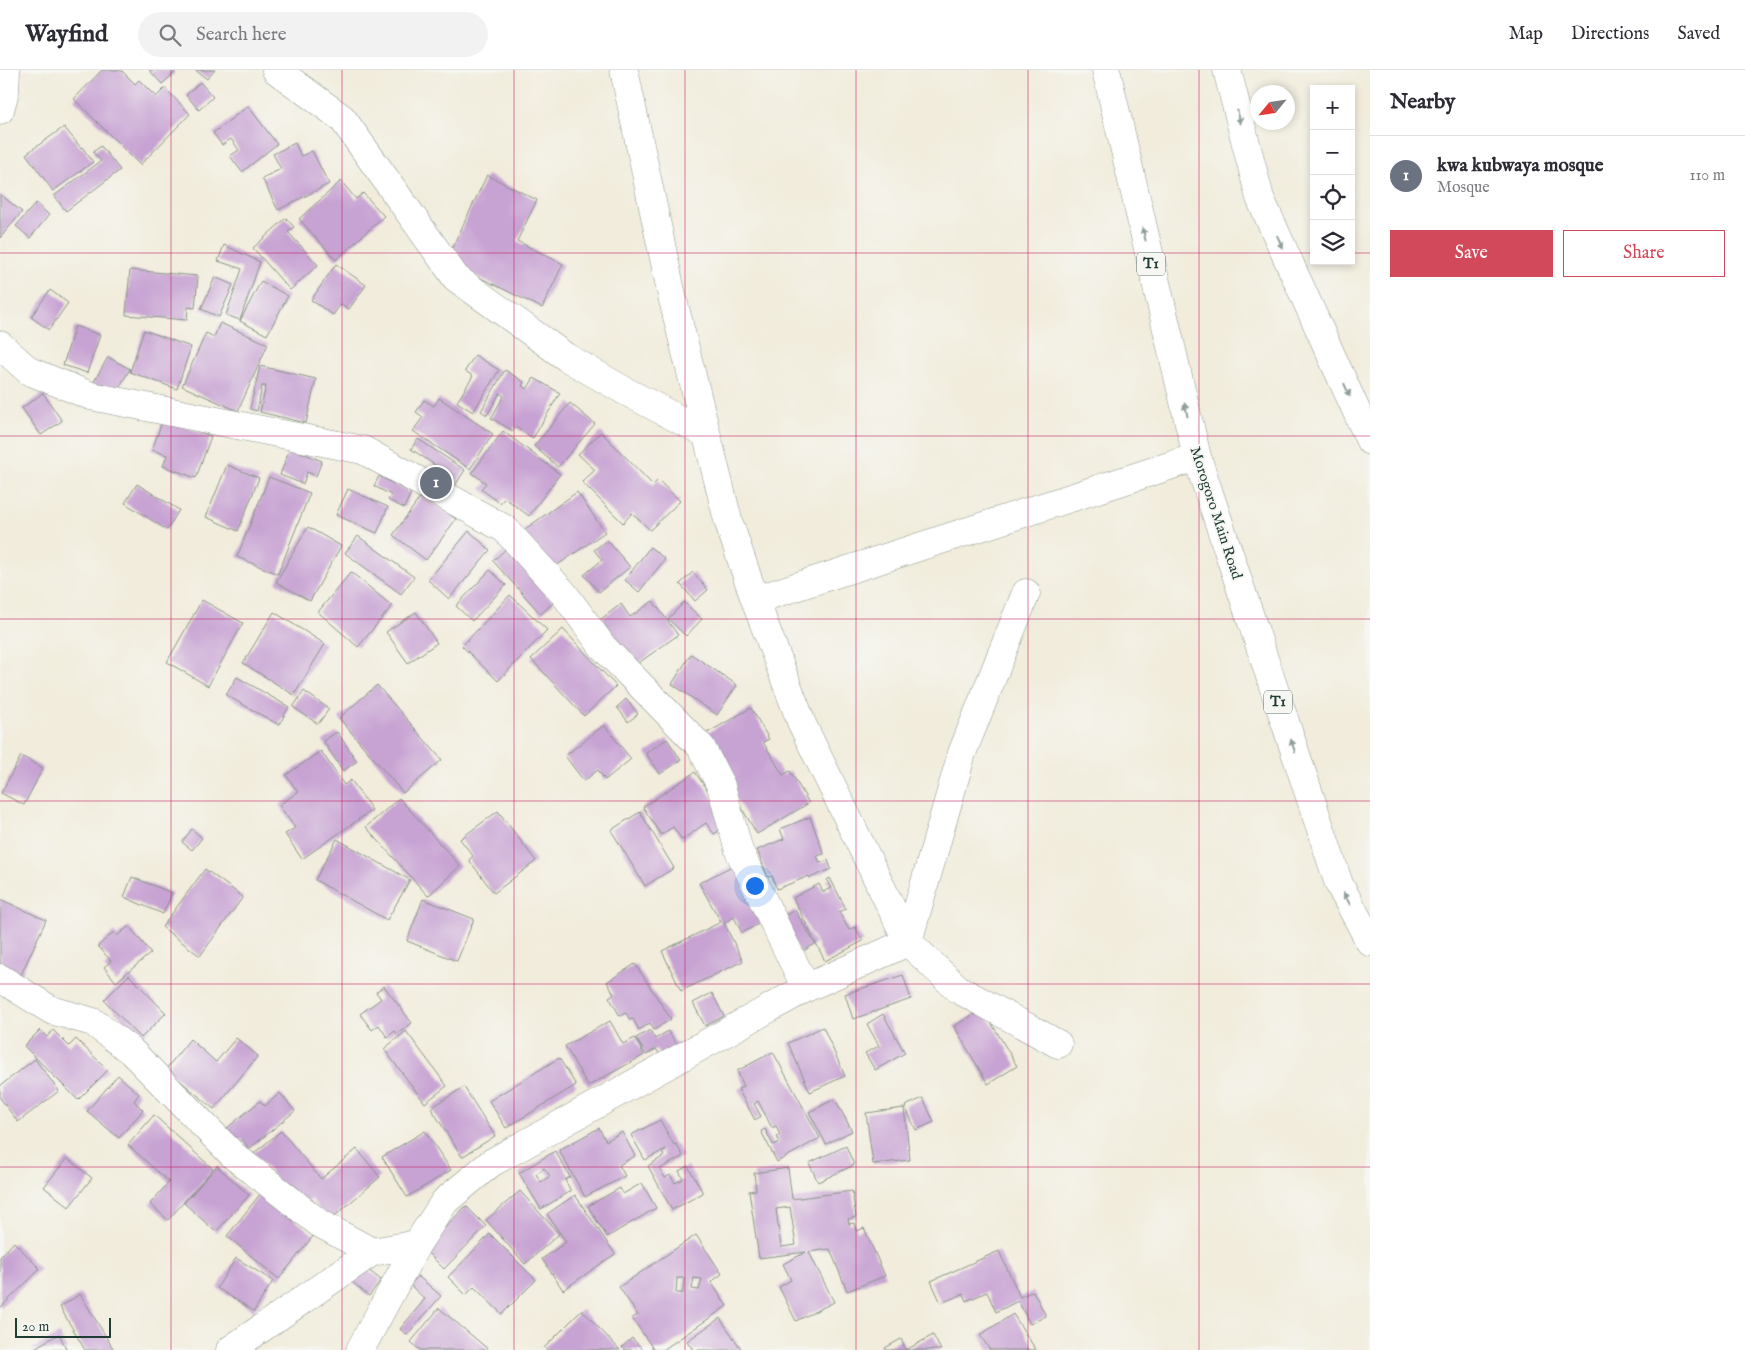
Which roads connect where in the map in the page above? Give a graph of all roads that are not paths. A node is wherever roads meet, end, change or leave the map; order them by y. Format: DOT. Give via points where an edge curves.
graph roads {
  1 [pos="6,70"];
  2 [pos="276,70"];
  3 [pos="624,70"];
  4 [pos="1106,70"];
  5 [pos="1227,70"];
  6 [pos="0,110"];
  7 [pos="0,345"];
  8 [pos="705,432"];
  9 [pos="1370,441"];
  10 [pos="1197,457"];
  11 [pos="1026,593"];
  12 [pos="755,600"];
  13 [pos="908,942"];
  14 [pos="1370,942"];
  15 [pos="0,978"];
  16 [pos="806,988"];
  17 [pos="1058,1044"];
  18 [pos="417,1244"];
  19 [pos="372,1252"];
  20 [pos="230,1350"];
  21 [pos="360,1350"];
  1 -- 6 [label="main road"];
  2 -- 8 [label="main road" via="342,118 456,278 566,358"];
  3 -- 8 [label="main road" via="672,296"];
  10 -- 4 [label="main road, Morogoro Main Road / T1, one-way"];
  5 -- 9 [label="main road, one-way" via="1260,198"];
  7 -- 16 [label="main road" via="29,371 91,396 363,450 505,529 565,595 604,647 701,747 721,786 740,852"];
  8 -- 12 [label="main road" via="728,520"];
  10 -- 12 [label="main road"];
  14 -- 10 [label="main road, Morogoro Main Road / T1, one-way" via="1339,884"];
  11 -- 13 [label="main road" via="962,753"];
  12 -- 13 [label="main road" via="802,724"];
  13 -- 16 [label="main road"];
  13 -- 17 [label="main road" via="958,989"];
  15 -- 19 [label="main road" via="51,1010 93,1022 132,1051 234,1156 319,1223"];
  16 -- 18 [label="main road" via="491,1163 446,1201"];
  18 -- 19 [label="main road"];
  18 -- 21 [label="main road"];
  19 -- 20 [label="main road"];
}
